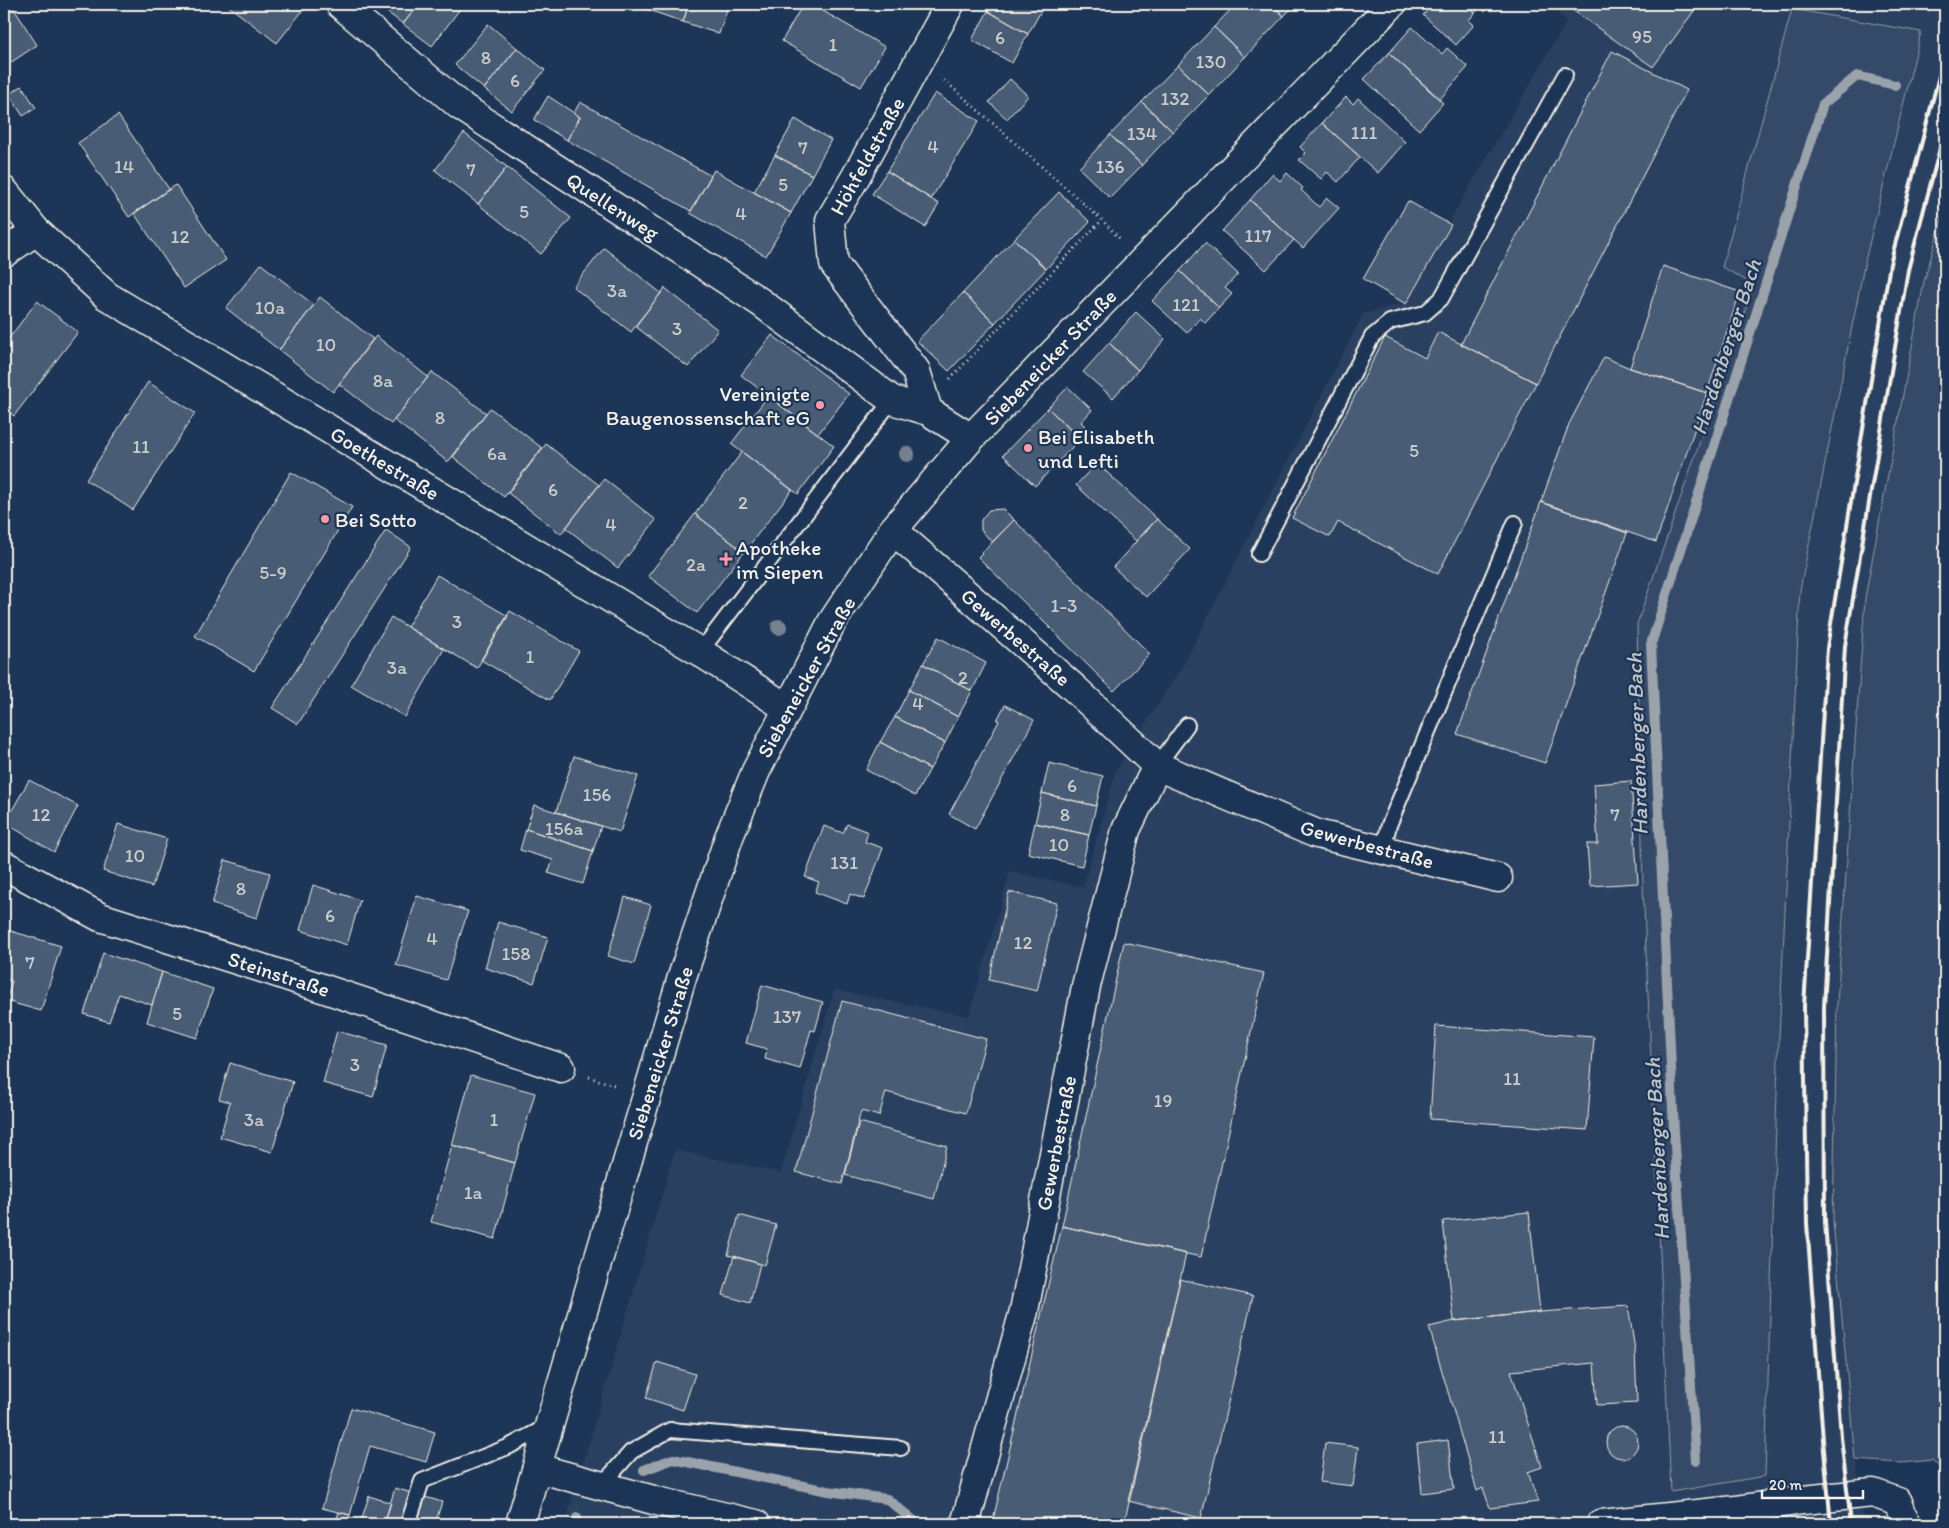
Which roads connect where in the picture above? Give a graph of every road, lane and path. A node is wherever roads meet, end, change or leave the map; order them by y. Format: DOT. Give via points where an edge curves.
graph roads {
  1 [pos="340,4"];
  2 [pos="950,4"];
  3 [pos="1392,4"];
  4 [pos="917,64"];
  5 [pos="1565,76"];
  6 [pos="4,191"];
  7 [pos="1102,220"];
  8 [pos="36,231"];
  9 [pos="1117,236"];
  10 [pos="4,253"];
  11 [pos="952,377"];
  12 [pos="892,400"];
  13 [pos="928,411"];
  14 [pos="971,438"];
  15 [pos="1515,523"];
  16 [pos="893,530"];
  17 [pos="1259,554"];
  18 [pos="700,652"];
  19 [pos="787,708"];
  20 [pos="1187,725"];
  21 [pos="1157,766"];
  22 [pos="1383,850"];
  23 [pos="4,865"];
  24 [pos="1498,878"];
  25 [pos="561,1068"];
  26 [pos="548,1426"];
  27 [pos="901,1448"];
  28 [pos="537,1468"];
  29 [pos="600,1486"];
  30 [pos="1736,1517"];
  31 [pos="408,1524"];
  32 [pos="520,1524"];
  33 [pos="756,1524"];
  34 [pos="965,1524"];
  35 [pos="1601,1524"];
  36 [pos="1906,1524"];
  1 -- 12 [label="street, Quellenweg" via="459,106 760,302"];
  2 -- 4 [label="street, Höhfeldstraße"];
  3 -- 14 [label="street, Siebeneicker Straße"];
  4 -- 7 [label="path" via="943,79"];
  4 -- 13 [label="street, Höhfeldstraße" via="830,220 834,264 916,371"];
  5 -- 17 [label="lane" via="1441,300 1425,312 1390,322 1372,336"];
  6 -- 8 [label="street, Goethestraße"];
  7 -- 9 [label="path"];
  7 -- 11 [label="path"];
  8 -- 10 [label="street"];
  8 -- 18 [label="street, Goethestraße" via="107,296"];
  12 -- 13 [label="street"];
  12 -- 18 [label="lane"];
  13 -- 14 [label="street"];
  14 -- 16 [label="street, Siebeneicker Straße"];
  15 -- 22 [label="lane" via="1389,825"];
  16 -- 19 [label="street, Siebeneicker Straße" via="832,622"];
  16 -- 21 [label="street, Gewerbestraße" via="1074,688"];
  18 -- 19 [label="street, Goethestraße"];
  19 -- 26 [label="street, Siebeneicker Straße" via="756,770 729,837 682,977"];
  20 -- 21 [label="lane"];
  21 -- 22 [label="street, Gewerbestraße" via="1317,834"];
  21 -- 34 [label="street, Gewerbestraße" via="1126,830 1086,986 1024,1311"];
  22 -- 24 [label="street, Gewerbestraße"];
  23 -- 25 [label="street, Steinstraße" via="100,918"];
  26 -- 28 [label="street, Siebeneicker Straße"];
  26 -- 31 [label="lane" via="508,1447 422,1480"];
  27 -- 29 [label="lane" via="670,1430 630,1452"];
  28 -- 29 [label="street"];
  28 -- 32 [label="street, Siebeneicker Straße"];
  29 -- 33 [label="street"];
  30 -- 35 [label="street"];
  30 -- 36 [label="street" via="1803,1500 1873,1493 1898,1502"];
}
